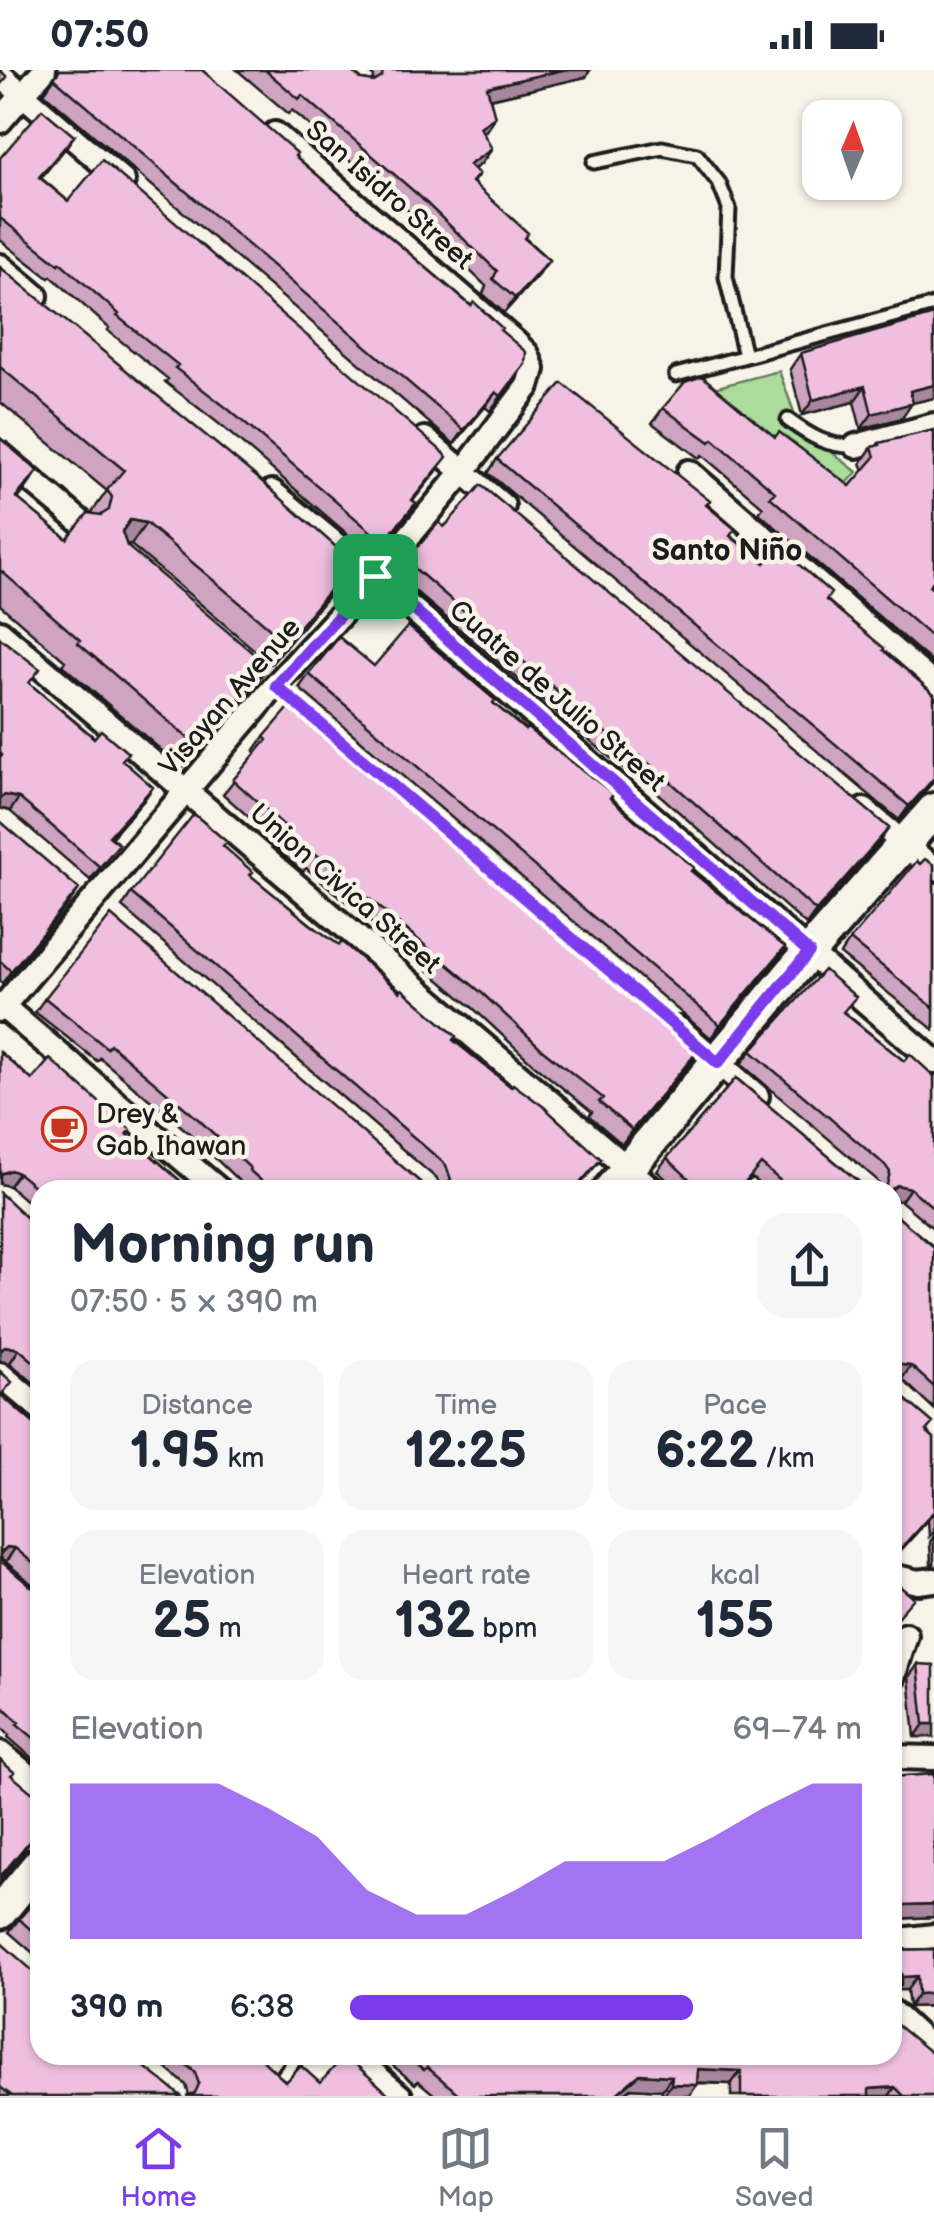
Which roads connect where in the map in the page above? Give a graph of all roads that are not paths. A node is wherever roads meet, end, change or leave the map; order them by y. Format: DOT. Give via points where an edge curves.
graph roads {
  1 [pos="44,70"];
  2 [pos="0,75"];
  3 [pos="23,94"];
  4 [pos="0,121"];
  5 [pos="260,122"];
  6 [pos="594,162"];
  7 [pos="144,199"];
  8 [pos="0,266"];
  9 [pos="934,305"];
  10 [pos="60,316"];
  11 [pos="746,356"];
  12 [pos="533,369"];
  13 [pos="676,375"];
  14 [pos="402,420"];
  15 [pos="788,420"];
  16 [pos="934,425"];
  17 [pos="856,446"];
  18 [pos="0,454"];
  19 [pos="463,472"];
  20 [pos="688,472"];
  21 [pos="255,477"];
  22 [pos="524,523"];
  23 [pos="82,524"];
  24 [pos="375,576"];
  25 [pos="0,632"];
  26 [pos="934,685"];
  27 [pos="186,791"];
  28 [pos="844,792"];
  29 [pos="934,810"];
  30 [pos="905,844"];
  31 [pos="934,869"];
  32 [pos="809,952"];
  33 [pos="1,1007"];
  34 [pos="659,1012"];
  35 [pos="934,1061"];
  36 [pos="718,1063"];
  37 [pos="778,1114"];
  38 [pos="619,1179"];
  39 [pos="207,1180"];
  40 [pos="0,1374"];
  41 [pos="30,1400"];
  42 [pos="906,1635"];
  43 [pos="902,1648"];
  44 [pos="0,1753"];
  45 [pos="902,1757"];
  46 [pos="934,1758"];
  47 [pos="30,1778"];
  48 [pos="30,1875"];
  49 [pos="0,1912"];
  50 [pos="934,1936"];
  51 [pos="902,1940"];
  52 [pos="902,2021"];
  53 [pos="934,2051"];
  54 [pos="291,2065"];
  55 [pos="364,2065"];
  56 [pos="283,2076"];
  57 [pos="400,2096"];
  1 -- 3 [label="street"];
  2 -- 3 [label="street"];
  3 -- 4 [label="street"];
  3 -- 7 [label="street"];
  5 -- 12 [label="street, San Isidro Street" via="515,342"];
  6 -- 11 [label="lane" via="662,148 697,155 719,182 729,208 726,277"];
  8 -- 10 [label="street"];
  9 -- 11 [label="lane"];
  11 -- 13 [label="lane"];
  12 -- 19 [label="street, Visayan Avenue" via="528,386"];
  14 -- 19 [label="street"];
  15 -- 17 [label="lane" via="835,447"];
  16 -- 17 [label="street"];
  18 -- 23 [label="street"];
  19 -- 22 [label="street"];
  19 -- 24 [label="street, Visayan Avenue"];
  20 -- 26 [label="street"];
  21 -- 24 [label="street, Cuatre de Julio Street"];
  24 -- 27 [label="street, Visayan Avenue"];
  24 -- 32 [label="street, Cuatre de Julio Street"];
  25 -- 27 [label="street, Union Civica Street"];
  27 -- 33 [label="street, Visayan Avenue"];
  27 -- 38 [label="street, Union Civica Street"];
  28 -- 30 [label="street"];
  29 -- 30 [label="street"];
  30 -- 31 [label="street"];
  30 -- 32 [label="street"];
  32 -- 35 [label="street, Cuatre de Julio Street"];
  32 -- 36 [label="street"];
  33 -- 39 [label="street"];
  34 -- 36 [label="street"];
  36 -- 37 [label="street"];
  36 -- 38 [label="street"];
  40 -- 41 [label="street"];
  42 -- 43 [label="street"];
  44 -- 47 [label="street"];
  45 -- 46 [label="street"];
  48 -- 49 [label="street"];
  50 -- 51 [label="street"];
  52 -- 53 [label="street"];
  54 -- 56 [label="lane"];
  55 -- 57 [label="street"];
}
